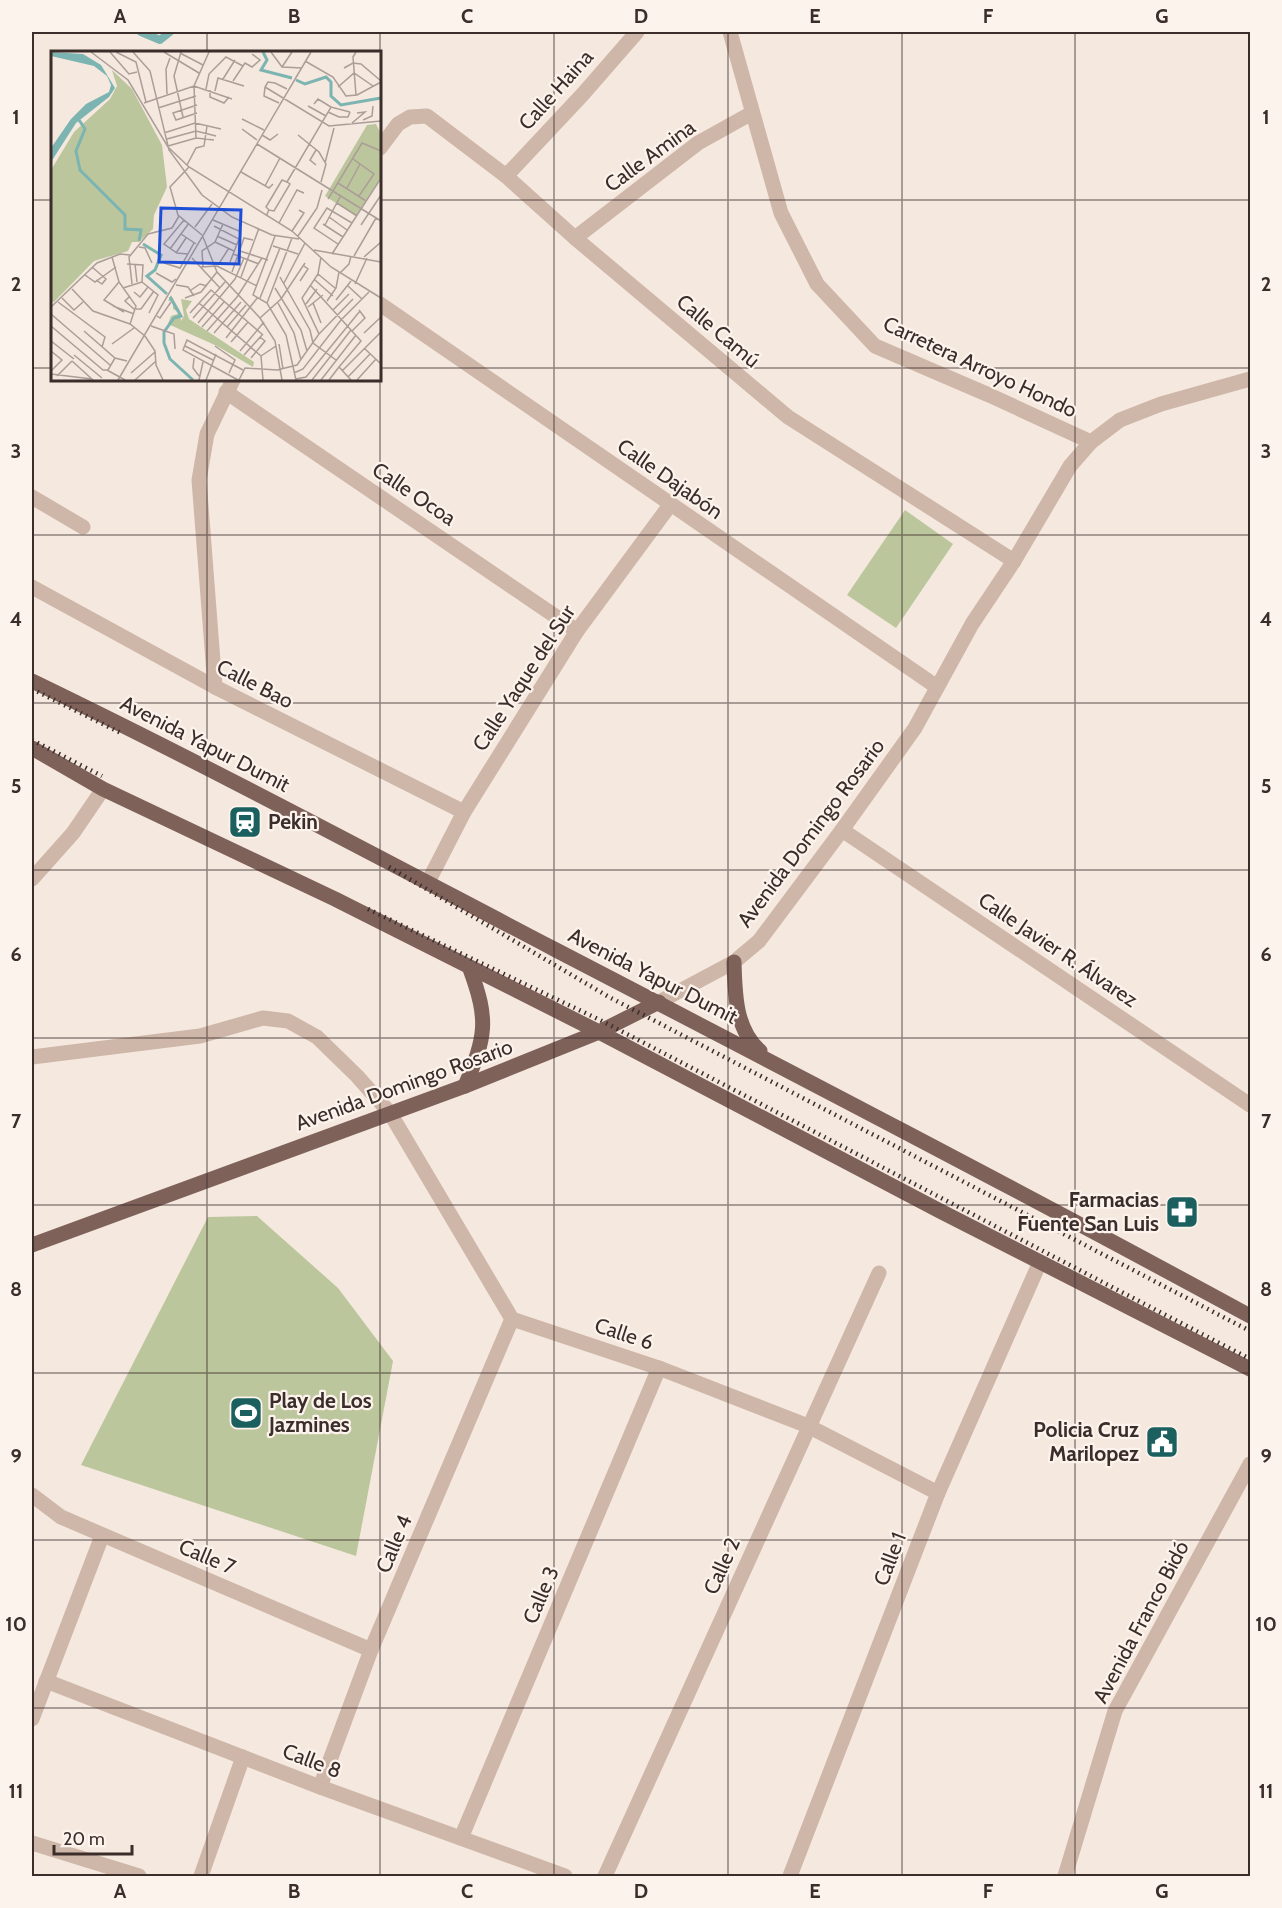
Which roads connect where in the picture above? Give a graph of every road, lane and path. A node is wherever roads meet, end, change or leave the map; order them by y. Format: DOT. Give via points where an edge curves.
graph roads {
  1 [pos="637,32"];
  2 [pos="730,32"];
  3 [pos="752,113"];
  4 [pos="381,147"];
  5 [pos="506,176"];
  6 [pos="575,238"];
  7 [pos="381,305"];
  8 [pos="1251,379"];
  9 [pos="230,386"];
  10 [pos="1091,442"];
  11 [pos="32,497"];
  12 [pos="670,505"];
  13 [pos="83,528"];
  14 [pos="1014,561"];
  15 [pos="32,587"];
  16 [pos="578,631"];
  17 [pos="32,681"];
  18 [pos="215,687"];
  19 [pos="937,687"];
  20 [pos="32,748"];
  21 [pos="103,789"];
  22 [pos="464,812"];
  23 [pos="842,830"];
  24 [pos="32,879"];
  25 [pos="428,882"];
  26 [pos="734,962"];
  27 [pos="470,969"];
  28 [pos="659,1002"];
  29 [pos="599,1032"];
  30 [pos="32,1057"];
  31 [pos="771,1061"];
  32 [pos="465,1086"];
  33 [pos="1251,1105"];
  34 [pos="390,1113"];
  35 [pos="32,1245"];
  36 [pos="1040,1262"];
  37 [pos="879,1273"];
  38 [pos="1251,1316"];
  39 [pos="512,1319"];
  40 [pos="659,1368"];
  41 [pos="1251,1369"];
  42 [pos="808,1426"];
  43 [pos="1251,1464"];
  44 [pos="938,1492"];
  45 [pos="32,1495"];
  46 [pos="102,1536"];
  47 [pos="371,1650"];
  48 [pos="46,1681"];
  49 [pos="32,1719"];
  50 [pos="243,1757"];
  51 [pos="320,1787"];
  52 [pos="461,1838"];
  53 [pos="32,1843"];
  54 [pos="139,1876"];
  55 [pos="201,1876"];
  56 [pos="566,1876"];
  57 [pos="605,1876"];
  58 [pos="790,1876"];
  59 [pos="1065,1876"];
  1 -- 5 [label="street, Calle Haina"];
  2 -- 3 [label="street, Carretera Arroyo Hondo"];
  3 -- 6 [label="street, Calle Amina" via="698,143"];
  3 -- 10 [label="street, Carretera Arroyo Hondo" via="781,213 817,284 874,346"];
  4 -- 5 [label="street, Calle Camú" via="398,124 410,117 427,116"];
  5 -- 6 [label="street, Calle Camú"];
  6 -- 14 [label="street, Calle Camú" via="788,417"];
  7 -- 12 [label="street, Calle Dajabón"];
  8 -- 10 [label="street, Avenida Domingo Rosario" via="1161,404 1120,420"];
  9 -- 16 [label="street, Calle Ocoa"];
  9 -- 18 [label="street" via="207,434 199,480"];
  10 -- 14 [label="street, Avenida Domingo Rosario" via="1070,466"];
  11 -- 13 [label="street"];
  12 -- 16 [label="street, Calle Yaque del Sur"];
  12 -- 19 [label="street, Calle Dajabón"];
  14 -- 19 [label="street, Avenida Domingo Rosario"];
  15 -- 18 [label="street, Calle Bao"];
  16 -- 22 [label="street, Calle Yaque del Sur"];
  17 -- 25 [label="main road, Avenida Yapur Dumit"];
  18 -- 22 [label="street, Calle Bao"];
  19 -- 23 [label="street, Avenida Domingo Rosario" via="915,728"];
  20 -- 21 [label="main road"];
  21 -- 24 [label="street" via="73,833"];
  21 -- 27 [label="main road" via="315,889"];
  22 -- 25 [label="street, Calle Yaque del Sur"];
  23 -- 26 [label="street, Avenida Domingo Rosario" via="759,941"];
  23 -- 33 [label="street, Calle Javier R. Álvarez"];
  25 -- 28 [label="main road, Avenida Yapur Dumit"];
  26 -- 28 [label="street, Avenida Domingo Rosario"];
  26 -- 31 [label="main road" via="741,1025 752,1044"];
  27 -- 29 [label="main road"];
  27 -- 32 [label="main road" via="484,1020 479,1053"];
  28 -- 29 [label="main road, Avenida Domingo Rosario"];
  28 -- 31 [label="main road, Avenida Yapur Dumit"];
  29 -- 32 [label="main road, Avenida Domingo Rosario"];
  29 -- 36 [label="main road"];
  30 -- 34 [label="street" via="200,1036 263,1018 288,1022 317,1037"];
  31 -- 38 [label="main road, Avenida Yapur Dumit"];
  32 -- 34 [label="main road, Avenida Domingo Rosario"];
  34 -- 35 [label="main road, Avenida Domingo Rosario"];
  34 -- 39 [label="street"];
  36 -- 41 [label="main road"];
  36 -- 44 [label="street, Calle 1"];
  37 -- 42 [label="street, Calle 2"];
  39 -- 40 [label="street, Calle 6"];
  39 -- 47 [label="street, Calle 4"];
  40 -- 42 [label="street, Calle 6"];
  40 -- 52 [label="street, Calle 3"];
  42 -- 44 [label="street, Calle 6"];
  42 -- 57 [label="street, Calle 2"];
  43 -- 59 [label="street, Avenida Franco Bidó" via="1115,1711"];
  44 -- 58 [label="street, Calle 1"];
  45 -- 46 [label="street, Calle 7" via="61,1517"];
  46 -- 47 [label="street, Calle 7"];
  46 -- 48 [label="street"];
  47 -- 51 [label="street, Calle 4"];
  48 -- 49 [label="street"];
  48 -- 50 [label="street, Calle 8"];
  50 -- 51 [label="street, Calle 8"];
  50 -- 55 [label="street"];
  51 -- 52 [label="street, Calle 8"];
  52 -- 56 [label="street, Calle 8"];
  53 -- 54 [label="street"];
}
